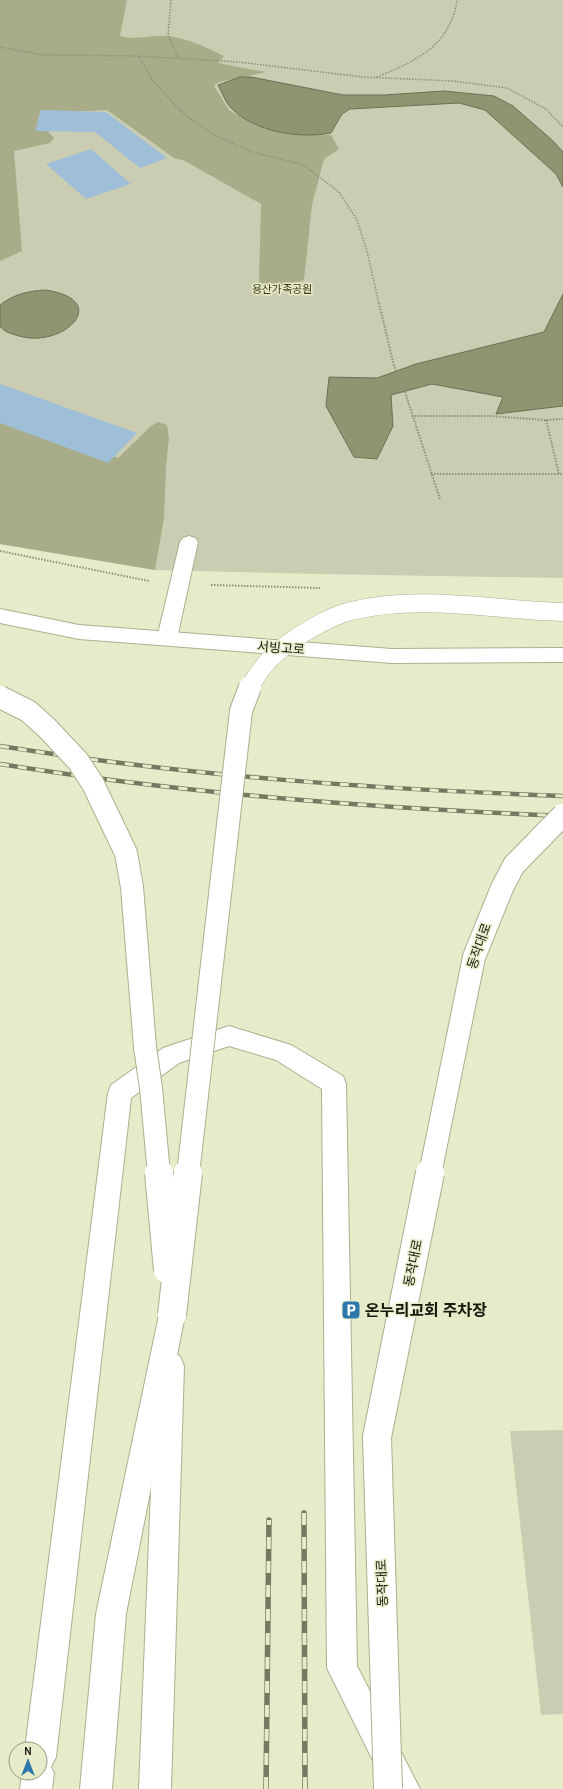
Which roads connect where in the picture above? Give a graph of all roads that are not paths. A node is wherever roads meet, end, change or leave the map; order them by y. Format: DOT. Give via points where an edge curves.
graph roads {
  1 [pos="189,542"];
  2 [pos="563,612"];
  3 [pos="0,616"];
  4 [pos="167,638"];
  5 [pos="563,655"];
  6 [pos="0,697"];
  7 [pos="563,815"];
  8 [pos="172,1315"];
  9 [pos="42,1741"];
  10 [pos="96,1789"];
  11 [pos="155,1789"];
  12 [pos="388,1789"];
  13 [pos="404,1789"];
  1 -- 4 [label="main road"];
  2 -- 8 [label="main road, bridge" via="436,603 406,603 350,611 303,634 274,655 258,673 241,712"];
  3 -- 4 [label="main road, 서빙고로" via="79,632"];
  4 -- 5 [label="main road, 서빙고로" via="392,656"];
  6 -- 8 [label="main road, bridge" via="28,711 78,761 93,784 126,853 132,886"];
  7 -- 12 [label="main road, 동작대로, bridge" via="514,865 474,957 378,1437"];
  8 -- 10 [label="main road" via="111,1614"];
  8 -- 11 [label="main road"];
  9 -- 13 [label="main road" via="120,1093 171,1055 229,1036 283,1052 334,1084 342,1668"];
}
